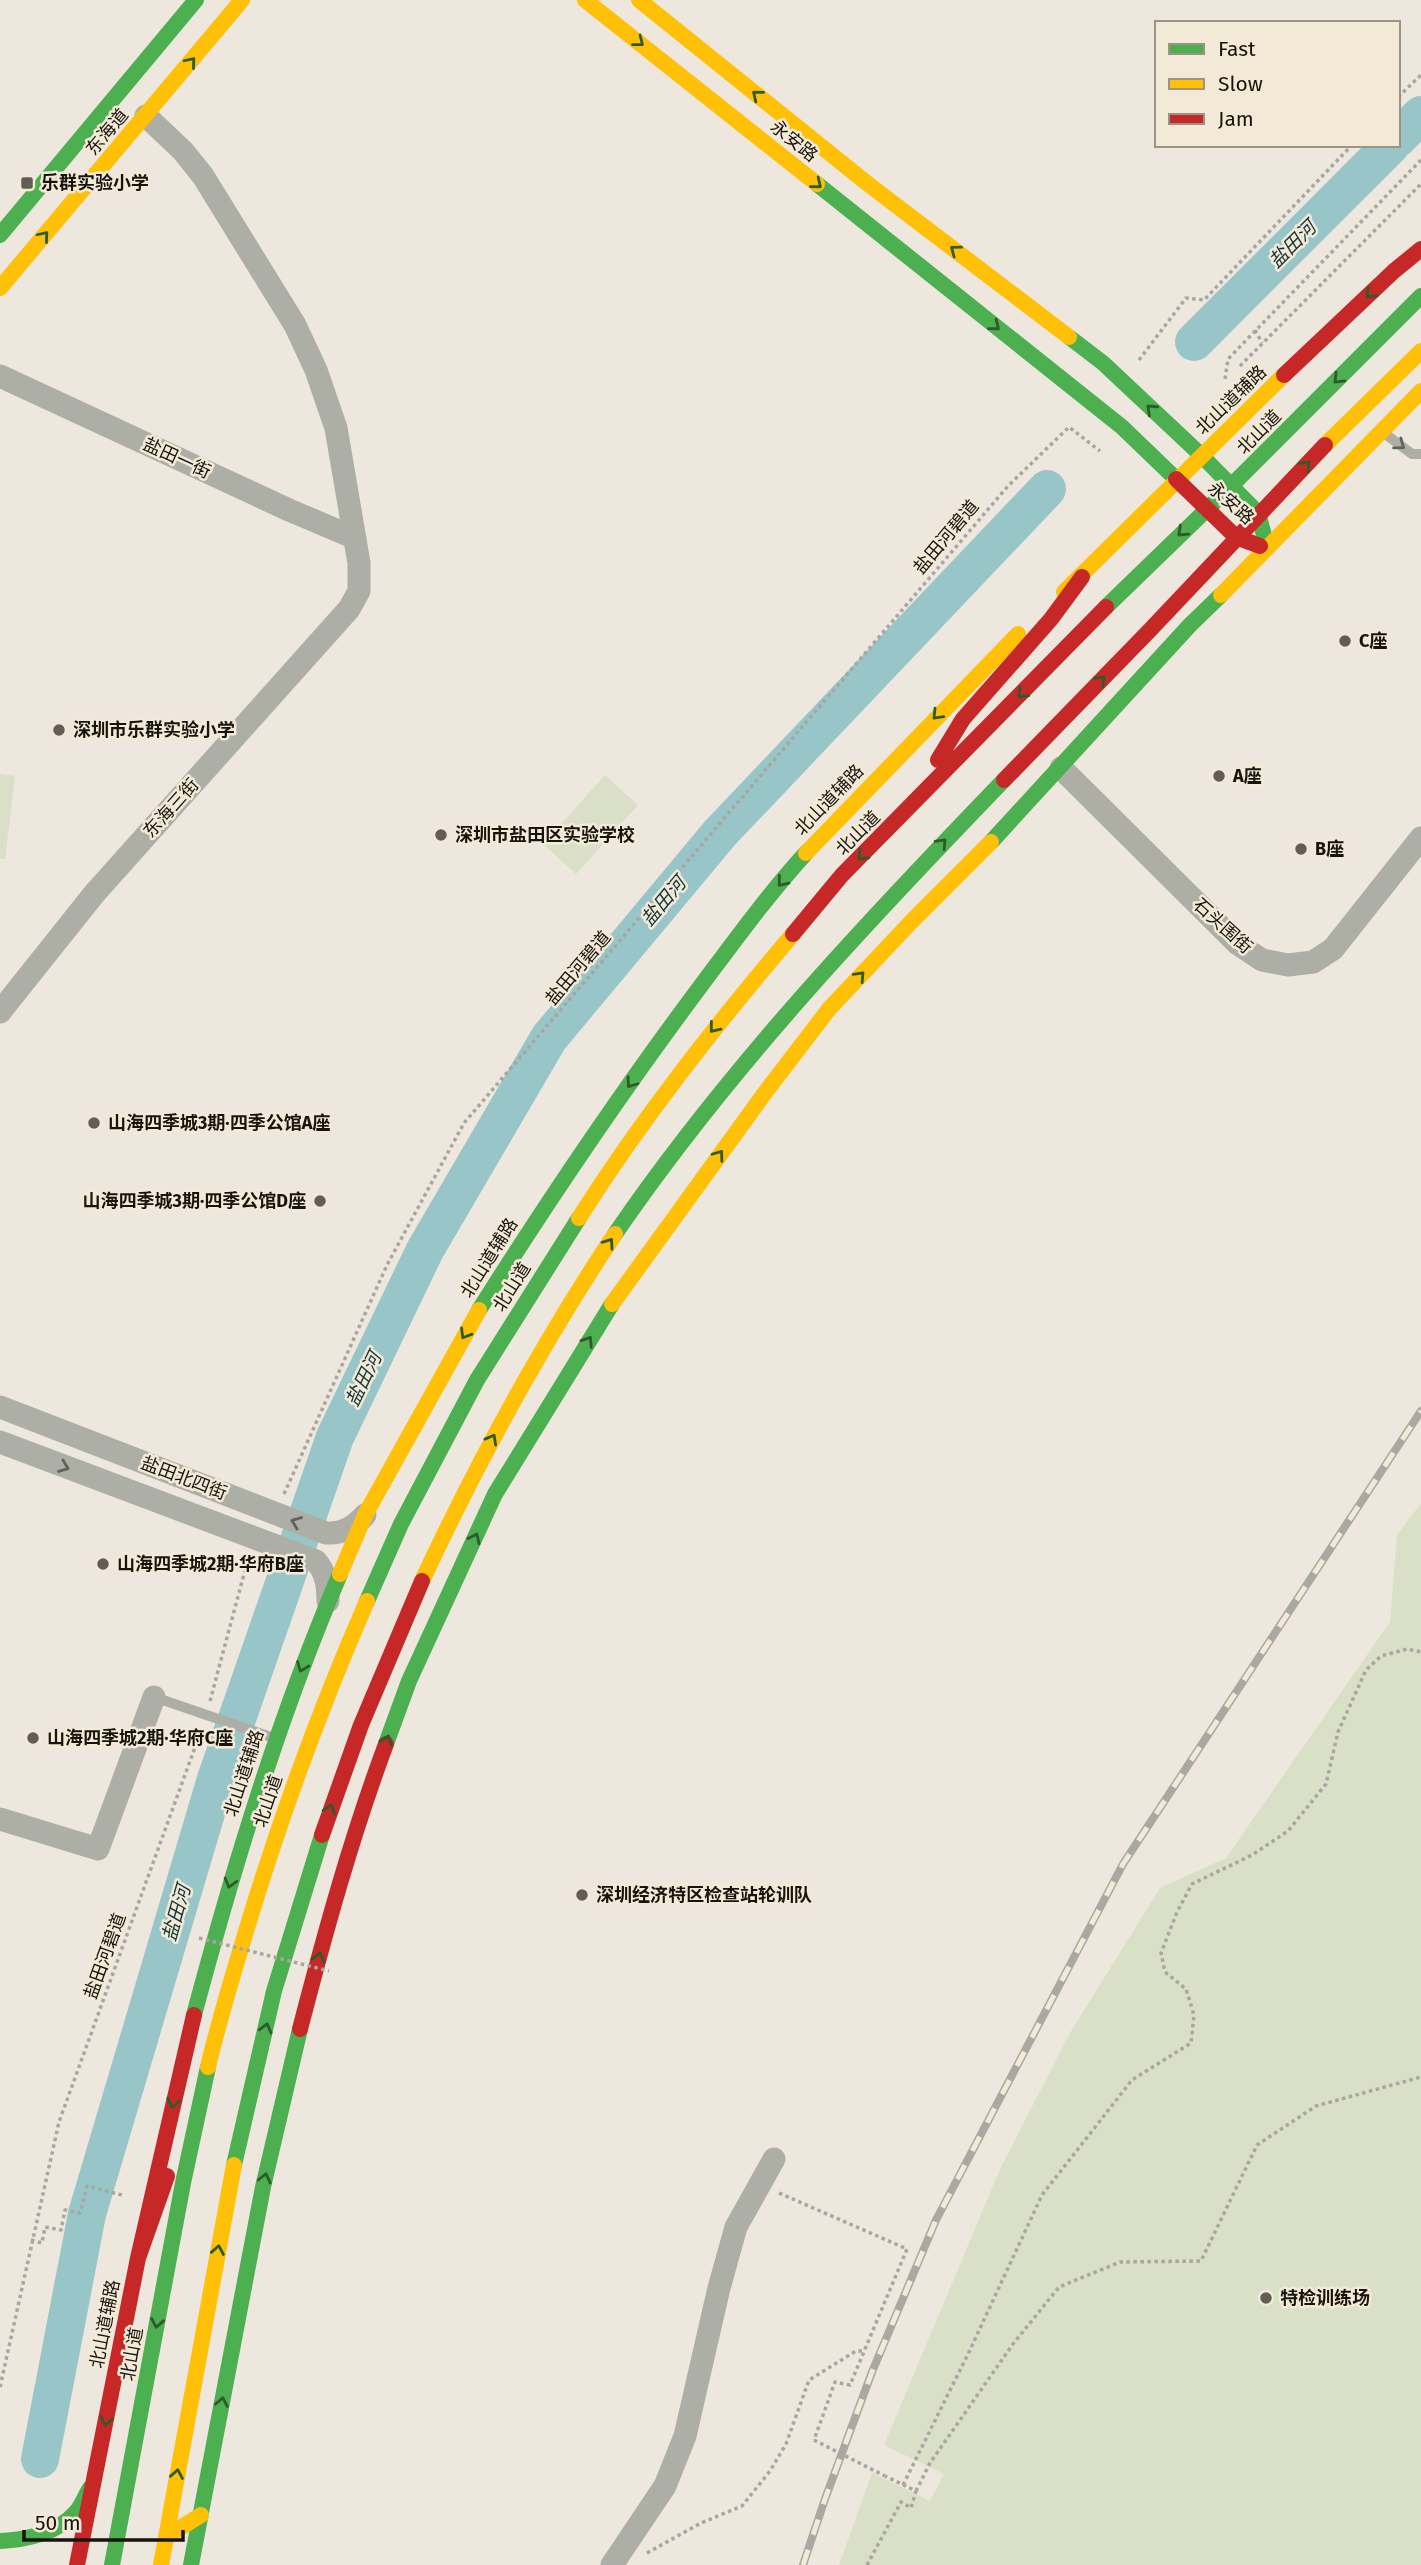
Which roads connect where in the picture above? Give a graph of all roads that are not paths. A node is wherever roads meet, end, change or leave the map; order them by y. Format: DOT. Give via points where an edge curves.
graph roads {
  1 [pos="196,0"];
  2 [pos="242,0"];
  3 [pos="585,0"];
  4 [pos="639,0"];
  5 [pos="146,116"];
  6 [pos="0,235"];
  7 [pos="1421,249"];
  8 [pos="0,288"];
  9 [pos="1421,296"];
  10 [pos="1421,351"];
  11 [pos="0,376"];
  12 [pos="1421,391"];
  13 [pos="1381,432"];
  14 [pos="1421,454"];
  15 [pos="1201,455"];
  16 [pos="1179,480"];
  17 [pos="1231,486"];
  18 [pos="1206,509"];
  19 [pos="1258,513"];
  20 [pos="1236,537"];
  21 [pos="355,538"];
  22 [pos="1268,549"];
  23 [pos="1082,577"];
  24 [pos="1060,768"];
  25 [pos="905,813"];
  26 [pos="1421,838"];
  27 [pos="808,991"];
  28 [pos="829,1009"];
  29 [pos="0,1012"];
  30 [pos="0,1407"];
  31 [pos="0,1442"];
  32 [pos="365,1515"];
  33 [pos="429,1565"];
  34 [pos="446,1600"];
  35 [pos="327,1604"];
  36 [pos="154,1697"];
  37 [pos="275,1739"];
  38 [pos="0,1819"];
  39 [pos="214,2040"];
  40 [pos="774,2159"];
  41 [pos="138,2258"];
  42 [pos="94,2480"];
  43 [pos="201,2515"];
  44 [pos="166,2537"];
  45 [pos="0,2541"];
  46 [pos="77,2565"];
  47 [pos="113,2565"];
  48 [pos="161,2565"];
  49 [pos="191,2565"];
  50 [pos="612,2565"];
  1 -- 6 [label="main road, 东海道"];
  5 -- 2 [label="main road, 东海道, one-way"];
  3 -- 16 [label="main road, 永安路, one-way" via="1122,427"];
  15 -- 4 [label="main road, 永安路, one-way" via="1103,363 868,184"];
  8 -- 5 [label="main road, 东海道, one-way"];
  5 -- 21 [label="street" via="203,176 295,325 336,428"];
  7 -- 15 [label="main road, 北山道辅路, one-way"];
  9 -- 17 [label="main road, 北山道, one-way"];
  19 -- 10 [label="main road, one-way"];
  11 -- 21 [label="street, 盐田一街"];
  12 -- 13 [label="main road"];
  13 -- 14 [label="lane, one-way" via="1412,454"];
  13 -- 22 [label="main road"];
  15 -- 16 [label="main road, 北山道辅路"];
  15 -- 17 [label="main road, 永安路"];
  16 -- 18 [label="main road, 永安路"];
  16 -- 23 [label="main road, 北山道辅路"];
  17 -- 18 [label="main road, 北山道"];
  17 -- 19 [label="main road, 永安路"];
  18 -- 20 [label="main road, 永安路"];
  18 -- 25 [label="main road, 北山道, one-way"];
  19 -- 20 [label="main road"];
  19 -- 22 [label="main road, 永安路"];
  20 -- 22 [label="main road, 永安路"];
  27 -- 20 [label="main road, one-way" via="885,903"];
  21 -- 29 [label="street, 东海三街" via="359,591 349,609 94,894"];
  22 -- 24 [label="main road" via="1190,625"];
  23 -- 25 [label="main road" via="963,719"];
  23 -- 32 [label="main road, 北山道辅路, one-way" via="1024,628 812,846 727,951 535,1220 464,1334"];
  24 -- 26 [label="street, 石头围街" via="1238,944 1262,960 1288,965 1313,962 1333,949"];
  28 -- 24 [label="main road, one-way"];
  25 -- 39 [label="main road, 北山道, one-way" via="842,875 702,1042 620,1153 471,1392 401,1524 343,1656 293,1786"];
  27 -- 28 [label="main road"];
  33 -- 27 [label="main road, one-way" via="535,1361 601,1254 738,1069"];
  34 -- 28 [label="main road, one-way" via="495,1494 623,1287"];
  32 -- 30 [label="street, 盐田北四街, one-way" via="345,1531 326,1533"];
  31 -- 35 [label="street, 盐田北四街, one-way" via="316,1561 326,1580"];
  32 -- 35 [label="main road, 北山道辅路"];
  33 -- 34 [label="street"];
  44 -- 33 [label="main road, one-way" via="230,2185 264,2034 334,1798"];
  43 -- 34 [label="main road, one-way" via="263,2187 327,1924 363,1806 409,1681"];
  35 -- 37 [label="main road, 北山道辅路, one-way"];
  36 -- 37 [label="lane"];
  36 -- 38 [label="street" via="97,1849"];
  37 -- 41 [label="main road, 北山道辅路, one-way" via="190,2029"];
  39 -- 41 [label="main road"];
  39 -- 47 [label="main road, 北山道, one-way"];
  40 -- 50 [label="street" via="736,2227 680,2448 665,2486"];
  41 -- 42 [label="main road, 北山道辅路, one-way"];
  42 -- 45 [label="main road" via="76,2512 61,2522 35,2536"];
  42 -- 46 [label="main road, 北山道辅路"];
  43 -- 44 [label="main road"];
  43 -- 49 [label="main road"];
  44 -- 48 [label="main road"];
}
